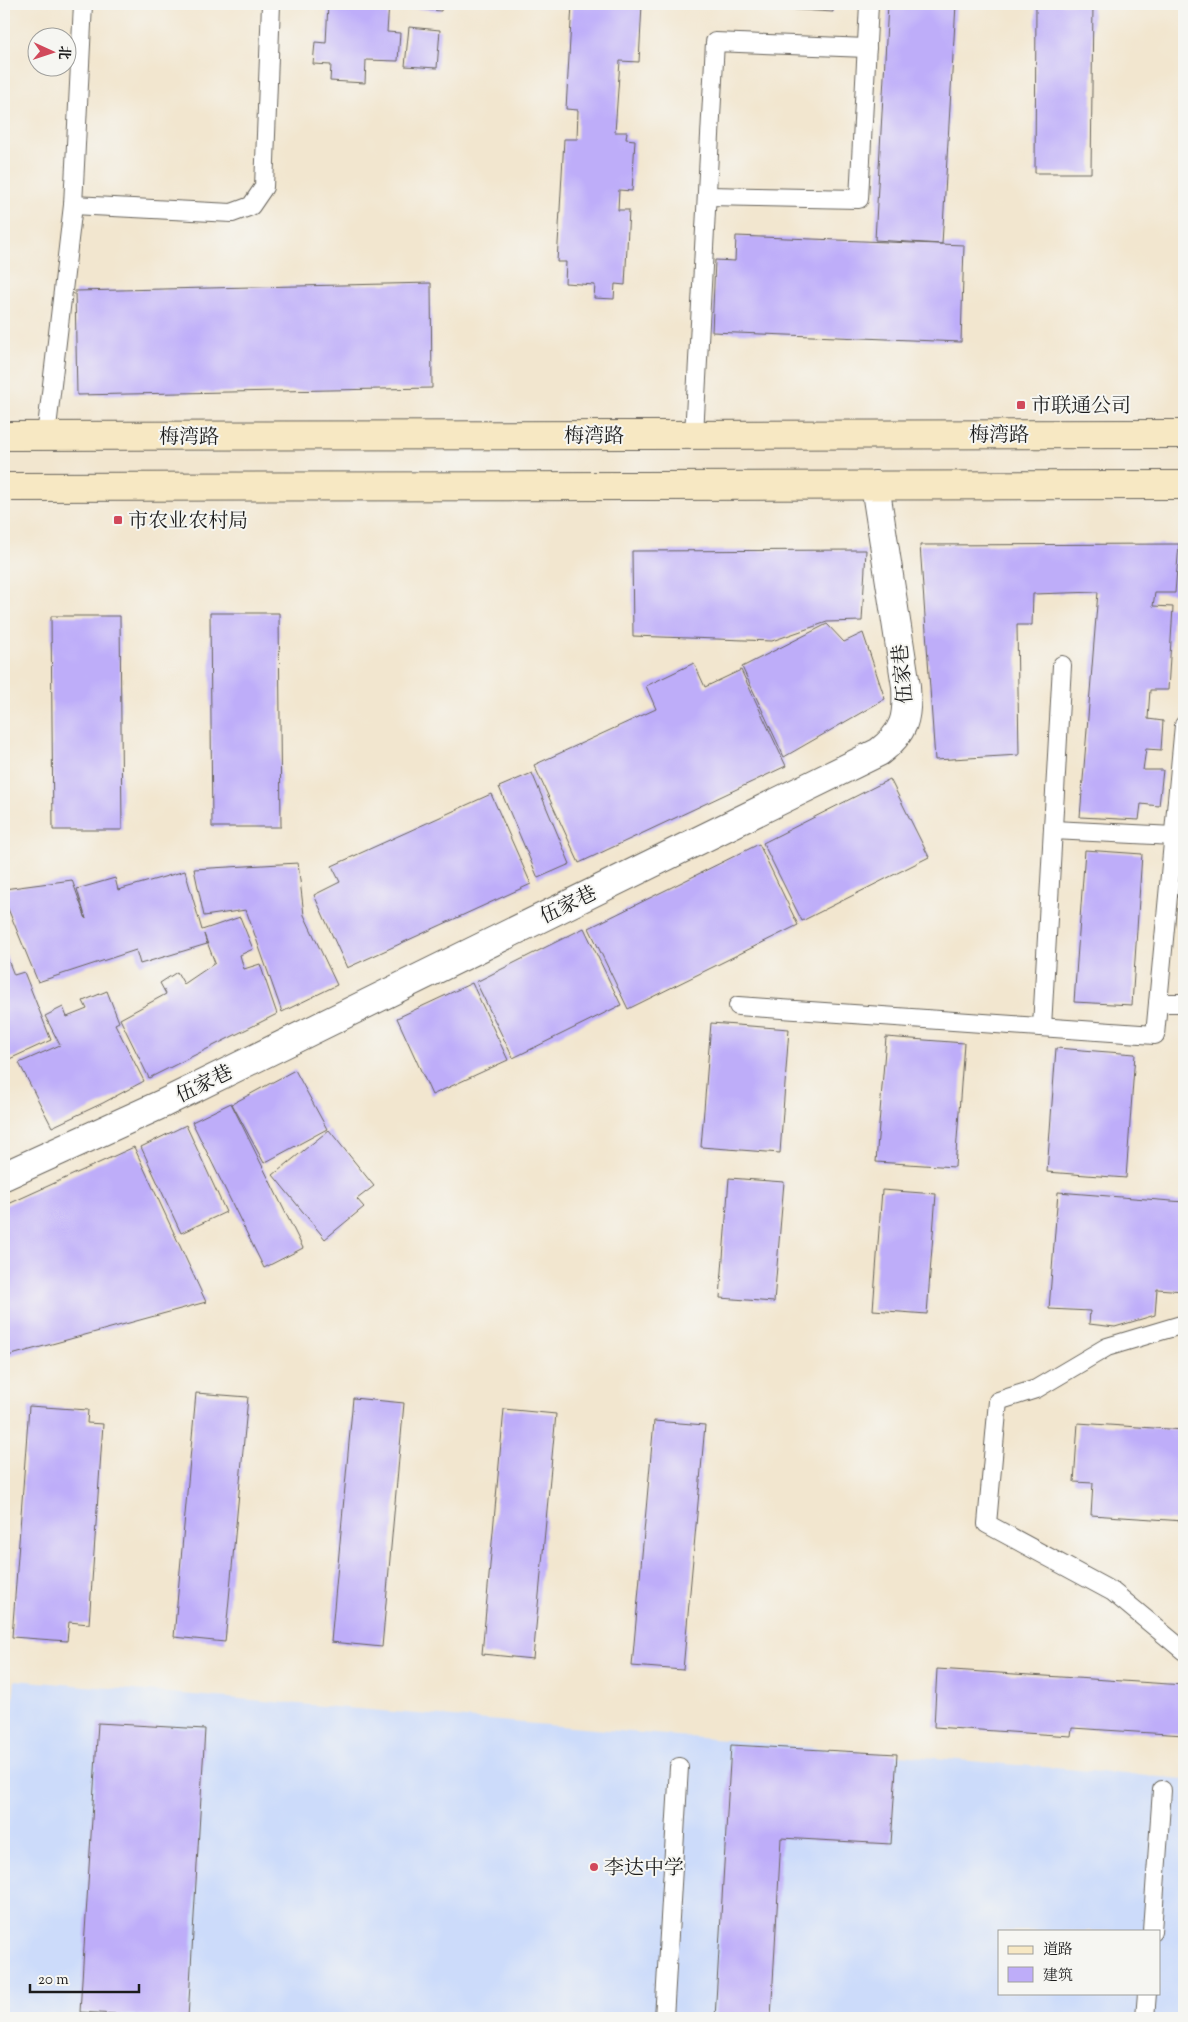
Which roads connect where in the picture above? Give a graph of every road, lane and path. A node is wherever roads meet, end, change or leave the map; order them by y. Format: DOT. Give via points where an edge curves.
graph roads {
  1 [pos="82,4"];
  2 [pos="271,4"];
  3 [pos="869,4"];
  4 [pos="867,48"];
  5 [pos="707,196"];
  6 [pos="74,205"];
  7 [pos="1184,434"];
  8 [pos="694,435"];
  9 [pos="4,436"];
  10 [pos="46,436"];
  11 [pos="875,485"];
  12 [pos="1184,485"];
  13 [pos="4,487"];
  14 [pos="1062,665"];
  15 [pos="1184,725"];
  16 [pos="1053,830"];
  17 [pos="1174,836"];
  18 [pos="1158,1003"];
  19 [pos="1184,1003"];
  20 [pos="738,1006"];
  21 [pos="1042,1028"];
  22 [pos="4,1176"];
  23 [pos="1184,1324"];
  24 [pos="1184,1651"];
  25 [pos="679,1766"];
  26 [pos="1162,1790"];
  27 [pos="1152,1930"];
  28 [pos="1147,1994"];
  29 [pos="664,2018"];
  30 [pos="1145,2018"];
  1 -- 6 [label="lane"];
  2 -- 6 [label="lane" via="264,187 251,206 232,213"];
  3 -- 4 [label="lane"];
  4 -- 5 [label="lane" via="859,199"];
  4 -- 5 [label="lane" via="715,42"];
  5 -- 8 [label="lane"];
  6 -- 10 [label="lane"];
  7 -- 8 [label="street, 梅湾路"];
  8 -- 10 [label="street, 梅湾路"];
  9 -- 10 [label="street, 梅湾路"];
  11 -- 12 [label="street"];
  11 -- 13 [label="street"];
  11 -- 22 [label="street, 伍家巷" via="907,707 904,724 879,752 189,1090"];
  14 -- 16 [label="lane"];
  15 -- 17 [label="lane"];
  16 -- 17 [label="lane"];
  16 -- 21 [label="lane"];
  17 -- 18 [label="lane"];
  18 -- 19 [label="lane"];
  18 -- 21 [label="lane" via="1155,1035"];
  20 -- 21 [label="lane"];
  23 -- 24 [label="lane" via="1107,1348 1036,1389 998,1401 987,1524 1113,1592"];
  25 -- 29 [label="lane"];
  26 -- 27 [label="lane"];
  28 -- 30 [label="lane"];
}
